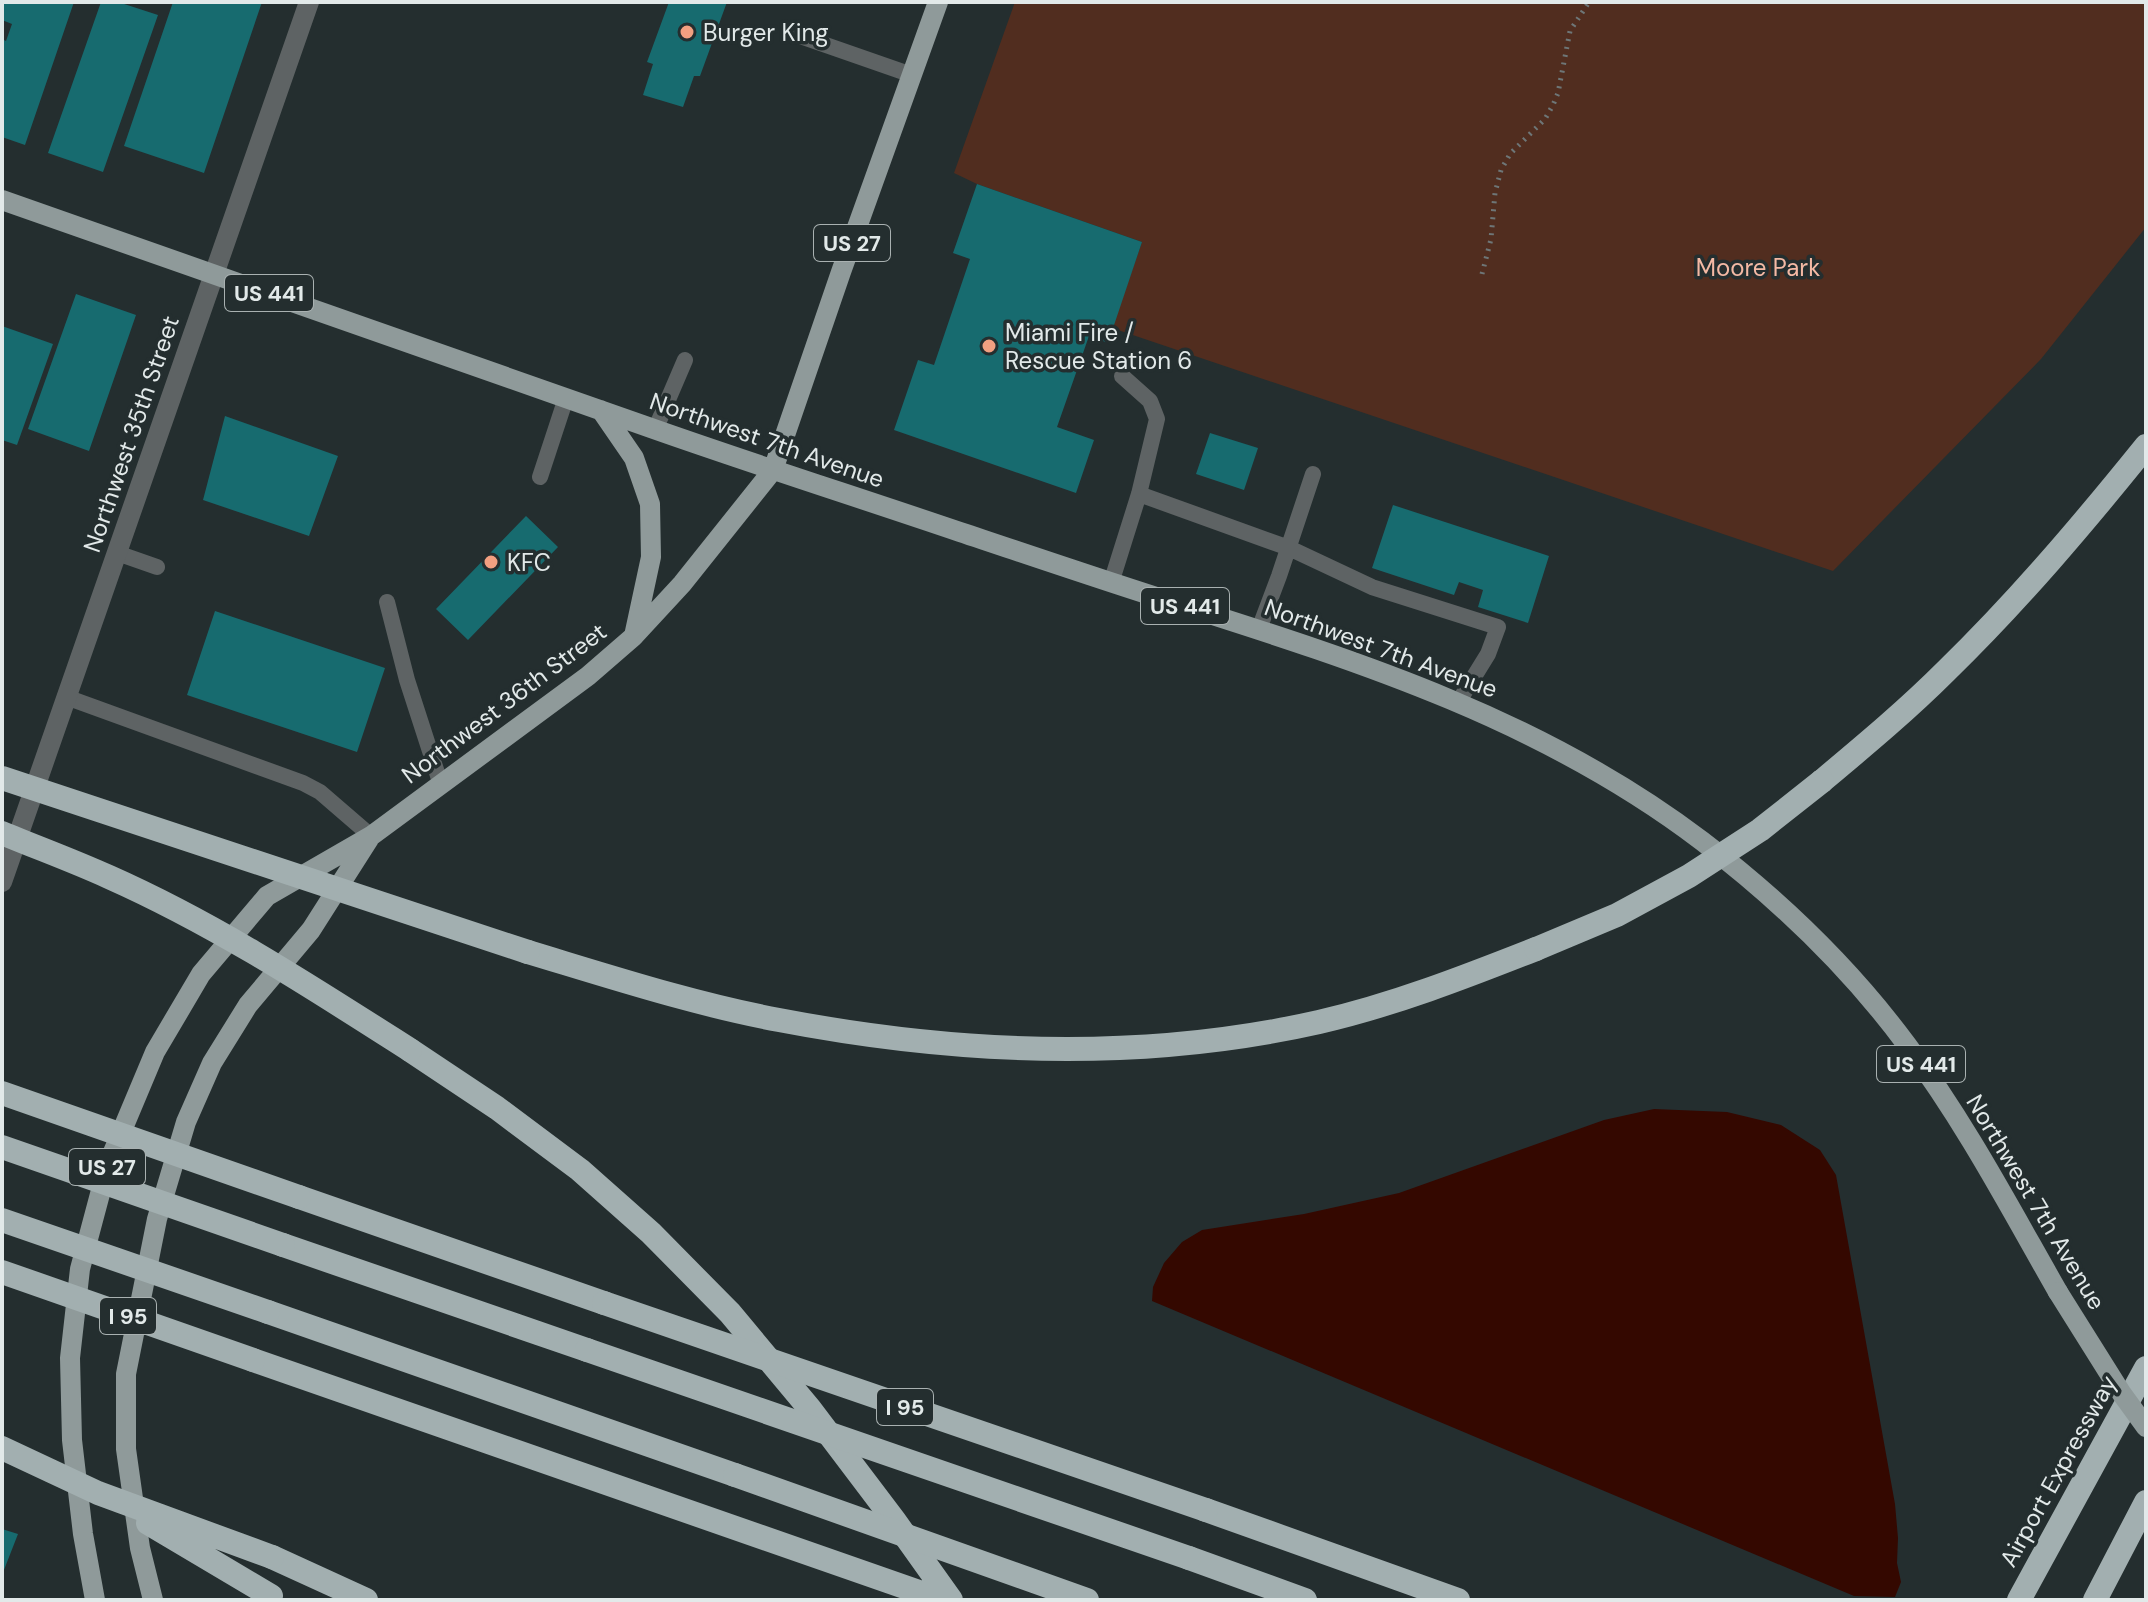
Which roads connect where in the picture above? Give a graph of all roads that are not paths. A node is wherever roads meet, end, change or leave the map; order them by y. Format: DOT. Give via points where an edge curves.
graph roads {
  1 [pos="309,2"];
  2 [pos="938,2"];
  3 [pos="800,36"];
  4 [pos="912,75"];
  5 [pos="2,200"];
  6 [pos="215,274"];
  7 [pos="685,360"];
  8 [pos="1122,376"];
  9 [pos="566,398"];
  10 [pos="601,410"];
  11 [pos="655,430"];
  12 [pos="2146,446"];
  13 [pos="773,470"];
  14 [pos="1313,474"];
  15 [pos="540,477"];
  16 [pos="1139,494"];
  17 [pos="1289,548"];
  18 [pos="117,553"];
  19 [pos="157,567"];
  20 [pos="1111,583"];
  21 [pos="387,602"];
  22 [pos="1259,629"];
  23 [pos="633,637"];
  24 [pos="66,697"];
  25 [pos="1459,701"];
  26 [pos="2,778"];
  27 [pos="441,785"];
  28 [pos="2,833"];
  29 [pos="371,836"];
  30 [pos="2,882"];
  31 [pos="2,1093"];
  32 [pos="2,1147"];
  33 [pos="2,1220"];
  34 [pos="2,1272"];
  35 [pos="2146,1368"];
  36 [pos="2146,1427"];
  37 [pos="2,1448"];
  38 [pos="98,1493"];
  39 [pos="2146,1502"];
  40 [pos="274,1598"];
  41 [pos="95,1600"];
  42 [pos="153,1600"];
  43 [pos="366,1600"];
  44 [pos="942,1600"];
  45 [pos="951,1600"];
  46 [pos="1087,1600"];
  47 [pos="1305,1600"];
  48 [pos="1458,1600"];
  49 [pos="2019,1600"];
  50 [pos="2095,1600"];
  1 -- 6 [label="street, Northwest 35th Street"];
  2 -- 4 [label="main road, Northwest 36th Street / US 27"];
  3 -- 4 [label="lane"];
  4 -- 13 [label="main road, Northwest 36th Street / US 27"];
  5 -- 6 [label="main road, Northwest 7th Avenue / US 441"];
  6 -- 9 [label="main road, Northwest 7th Avenue / US 441"];
  6 -- 18 [label="street, Northwest 35th Street"];
  7 -- 11 [label="lane"];
  8 -- 16 [label="lane" via="1150,401 1157,419"];
  9 -- 10 [label="main road, Northwest 7th Avenue / US 441"];
  9 -- 15 [label="lane"];
  10 -- 11 [label="main road, Northwest 7th Avenue / US 441"];
  10 -- 23 [label="main road" via="634,458 650,504 651,557"];
  11 -- 13 [label="main road, Northwest 7th Avenue / US 441"];
  12 -- 26 [label="highway, bridge" via="1967,650 1886,727 1760,830 1617,915 1468,976 1318,1022 1241,1035 1067,1049 977,1046 778,1020 528,952"];
  13 -- 20 [label="main road, Northwest 7th Avenue / US 441"];
  13 -- 23 [label="main road, Northwest 36th Street / US 27"];
  14 -- 17 [label="lane"];
  16 -- 17 [label="lane"];
  16 -- 20 [label="lane"];
  17 -- 22 [label="lane"];
  17 -- 25 [label="lane" via="1372,587 1498,627"];
  18 -- 19 [label="lane"];
  18 -- 24 [label="street, Northwest 35th Street"];
  20 -- 22 [label="main road, Northwest 7th Avenue / US 441"];
  21 -- 27 [label="lane"];
  22 -- 25 [label="main road, Northwest 7th Avenue / US 441"];
  23 -- 27 [label="main road, Northwest 36th Street / US 27"];
  24 -- 29 [label="lane" via="303,783"];
  24 -- 30 [label="street, Northwest 35th Street"];
  25 -- 36 [label="main road, Northwest 7th Avenue / US 441, bridge" via="1630,791 1739,870 1813,938 1876,1006 1935,1085 2058,1292"];
  27 -- 29 [label="main road, Northwest 36th Street / US 27"];
  28 -- 45 [label="highway, bridge" via="110,877 306,984 497,1108 580,1170 721,1303 810,1409"];
  29 -- 41 [label="main road, Northwest 36th Street / US 27" via="267,896 201,974 155,1052 108,1164 80,1269 70,1358 72,1440"];
  29 -- 42 [label="main road, Northwest 36th Street / US 27" via="311,930 248,1005 212,1063 186,1122 157,1219 126,1374 126,1449"];
  31 -- 48 [label="highway, I 95, bridge"];
  32 -- 47 [label="highway, bridge"];
  33 -- 46 [label="highway, bridge"];
  34 -- 44 [label="highway, I 95, bridge"];
  35 -- 49 [label="highway, Airport Expressway"];
  37 -- 38 [label="highway, bridge"];
  38 -- 40 [label="highway, bridge"];
  38 -- 43 [label="highway, bridge" via="272,1557"];
  39 -- 50 [label="highway"];
}
